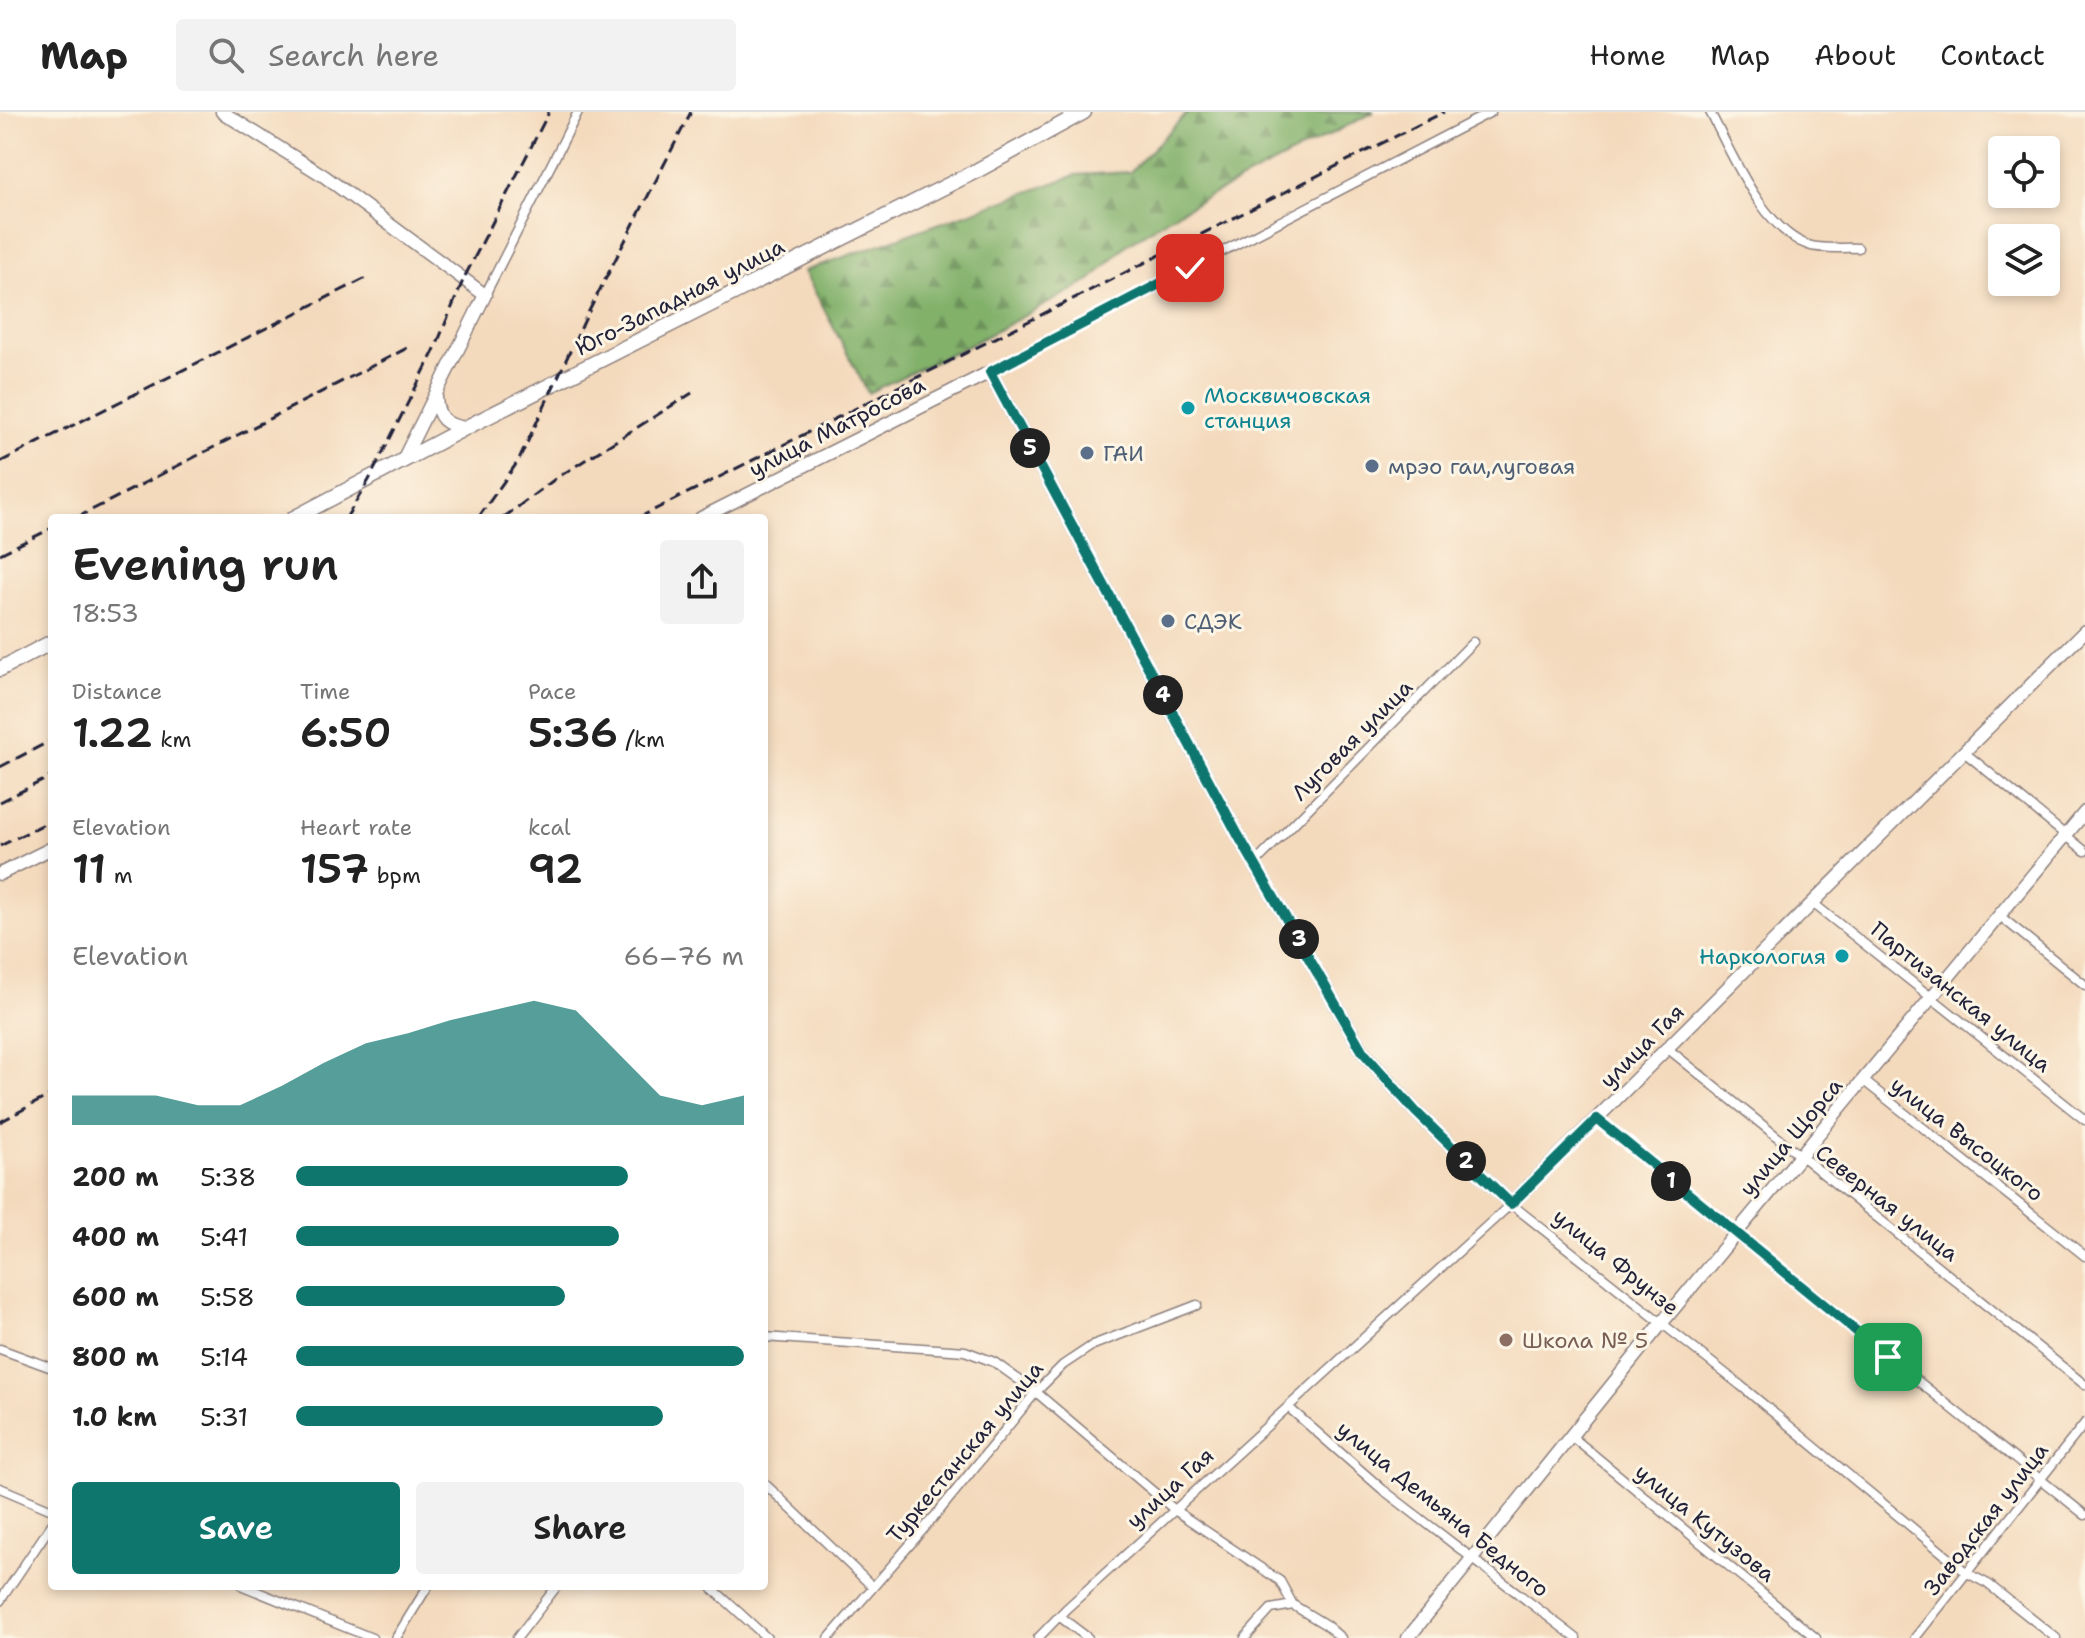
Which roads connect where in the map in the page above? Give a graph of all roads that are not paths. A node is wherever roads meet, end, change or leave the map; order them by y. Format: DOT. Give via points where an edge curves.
graph roads {
  1 [pos="222,112"];
  2 [pos="578,112"];
  3 [pos="1084,112"];
  4 [pos="1491,112"];
  5 [pos="1710,112"];
  6 [pos="1858,248"];
  7 [pos="485,295"];
  8 [pos="990,372"];
  9 [pos="436,397"];
  10 [pos="465,428"];
  11 [pos="402,462"];
  12 [pos="302,514"];
  13 [pos="709,514"];
  14 [pos="2085,631"];
  15 [pos="1473,642"];
  16 [pos="48,644"];
  17 [pos="0,669"];
  18 [pos="1964,752"];
  19 [pos="2085,812"];
  20 [pos="2066,836"];
  21 [pos="48,850"];
  22 [pos="2085,851"];
  23 [pos="1255,863"];
  24 [pos="0,874"];
  25 [pos="1814,904"];
  26 [pos="2000,916"];
  27 [pos="2085,985"];
  28 [pos="1934,997"];
  29 [pos="1667,1048"];
  30 [pos="1864,1081"];
  31 [pos="1597,1119"];
  32 [pos="2085,1120"];
  33 [pos="1800,1158"];
  34 [pos="1511,1204"];
  35 [pos="1736,1235"];
  36 [pos="2085,1256"];
  37 [pos="1197,1305"];
  38 [pos="1661,1324"];
  39 [pos="768,1337"];
  40 [pos="0,1349"];
  41 [pos="48,1367"];
  42 [pos="2085,1385"];
  43 [pos="1036,1392"];
  44 [pos="1288,1407"];
  45 [pos="2085,1423"];
  46 [pos="1571,1436"];
  47 [pos="2039,1480"];
  48 [pos="768,1487"];
  49 [pos="0,1488"];
  50 [pos="48,1508"];
  51 [pos="1176,1511"];
  52 [pos="2085,1515"];
  53 [pos="48,1530"];
  54 [pos="1474,1558"];
  55 [pos="1967,1573"];
  56 [pos="873,1587"];
  57 [pos="253,1590"];
  58 [pos="426,1590"];
  59 [pos="554,1590"];
  60 [pos="714,1590"];
  61 [pos="0,1601"];
  62 [pos="1293,1605"];
  63 [pos="1059,1616"];
  64 [pos="372,1638"];
  65 [pos="396,1638"];
  66 [pos="517,1638"];
  67 [pos="767,1638"];
  68 [pos="829,1638"];
  69 [pos="1038,1638"];
  70 [pos="1088,1638"];
  71 [pos="1245,1638"];
  72 [pos="1341,1638"];
  73 [pos="1408,1638"];
  74 [pos="1576,1638"];
  75 [pos="1816,1638"];
  76 [pos="1915,1638"];
  77 [pos="2056,1638"];
  1 -- 7 [label="street" via="324,176"];
  2 -- 7 [label="street"];
  3 -- 10 [label="main road, Юго-Западная улица"];
  4 -- 8 [label="street"];
  5 -- 6 [label="street" via="1750,187 1782,230 1809,246"];
  7 -- 9 [label="street"];
  8 -- 13 [label="street, улица Матросова"];
  8 -- 23 [label="street, улица Фрунзе"];
  9 -- 10 [label="street" via="439,417"];
  9 -- 11 [label="street"];
  10 -- 11 [label="main road, Юго-Западная улица"];
  11 -- 12 [label="main road, Юго-Западная улица"];
  14 -- 18 [label="street, улица Гая"];
  15 -- 23 [label="street, Луговая улица"];
  16 -- 17 [label="main road"];
  18 -- 20 [label="street"];
  18 -- 25 [label="street, улица Гая"];
  19 -- 20 [label="street, улица Щорса"];
  20 -- 22 [label="street"];
  20 -- 26 [label="street, улица Щорса"];
  21 -- 24 [label="street"];
  23 -- 34 [label="street, улица Фрунзе" via="1363,1052"];
  25 -- 28 [label="street, Партизанская улица"];
  25 -- 29 [label="street, улица Гая"];
  26 -- 27 [label="street"];
  26 -- 28 [label="street, улица Щорса"];
  28 -- 30 [label="street, улица Щорса"];
  28 -- 32 [label="street, Партизанская улица"];
  29 -- 31 [label="street, улица Гая"];
  29 -- 33 [label="street, Северная улица"];
  30 -- 33 [label="street, улица Щорса"];
  30 -- 36 [label="street, улица Высоцкого"];
  31 -- 34 [label="street, улица Гая"];
  31 -- 35 [label="street"];
  33 -- 35 [label="street, улица Щорса"];
  33 -- 42 [label="street, Северная улица"];
  34 -- 38 [label="street, улица Фрунзе"];
  34 -- 44 [label="street, улица Гая"];
  35 -- 38 [label="street, улица Щорса"];
  35 -- 47 [label="street"];
  37 -- 43 [label="street, Туркестанская улица" via="1093,1345"];
  38 -- 46 [label="street, улица Щорса"];
  38 -- 55 [label="street, улица Фрунзе"];
  39 -- 43 [label="street" via="965,1351 994,1362"];
  40 -- 41 [label="street"];
  43 -- 51 [label="street"];
  43 -- 56 [label="street, Туркестанская улица"];
  44 -- 51 [label="street, улица Гая"];
  44 -- 54 [label="street, улица Демьяна Бедного" via="1382,1489"];
  45 -- 47 [label="street, Заводская улица"];
  46 -- 54 [label="street, улица Щорса"];
  46 -- 75 [label="street, улица Кутузова"];
  47 -- 52 [label="street"];
  47 -- 55 [label="street, Заводская улица"];
  48 -- 56 [label="street"];
  49 -- 50 [label="street"];
  51 -- 62 [label="street" via="1280,1581"];
  51 -- 63 [label="street, улица Гая"];
  53 -- 61 [label="street"];
  54 -- 73 [label="street, улица Щорса"];
  54 -- 74 [label="street, улица Демьяна Бедного"];
  55 -- 76 [label="street, Заводская улица"];
  55 -- 77 [label="street, улица Фрунзе"];
  56 -- 68 [label="street, Туркестанская улица"];
  57 -- 64 [label="street"];
  58 -- 65 [label="street"];
  59 -- 66 [label="street"];
  60 -- 67 [label="street"];
  62 -- 71 [label="street" via="1271,1609"];
  62 -- 72 [label="street"];
  63 -- 69 [label="street, улица Гая"];
  63 -- 70 [label="street"];
}
